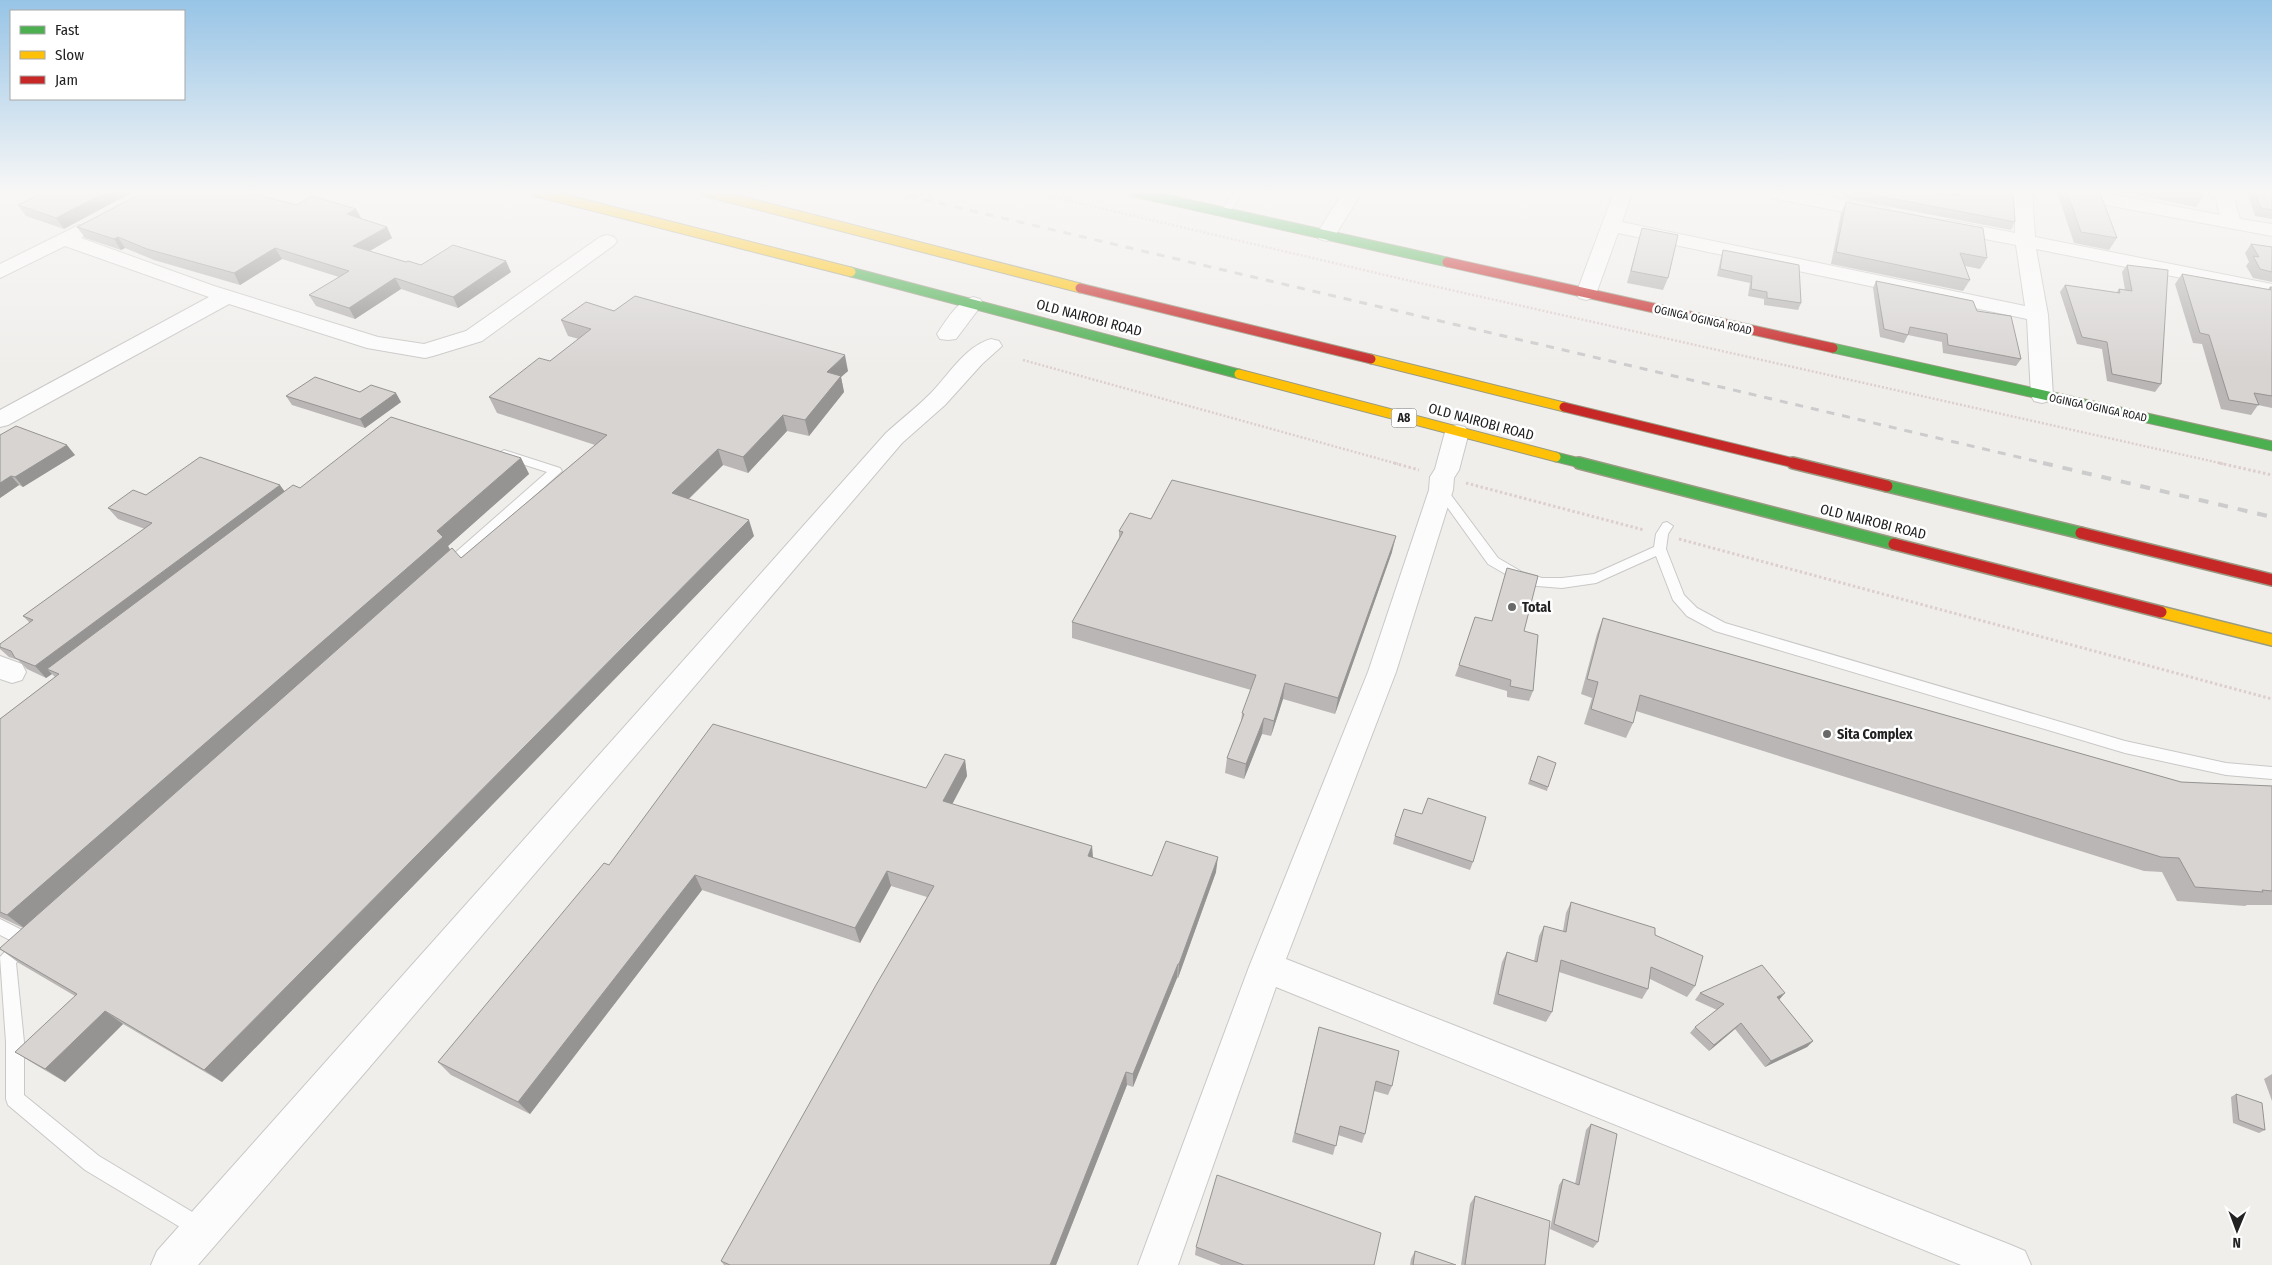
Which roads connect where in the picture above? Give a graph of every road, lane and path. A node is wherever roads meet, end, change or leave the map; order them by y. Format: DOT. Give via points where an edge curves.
graph roads {
  1 [pos="39,251"];
  2 [pos="97,251"];
  3 [pos="593,251"];
  4 [pos="769,251"];
  5 [pos="936,251"];
  6 [pos="1283,251"];
  7 [pos="1416,251"];
  8 [pos="1602,251"];
  9 [pos="1732,251"];
  10 [pos="2027,251"];
  11 [pos="2076,251"];
  12 [pos="0,272"];
  13 [pos="1083,289"];
  14 [pos="2272,290"];
  15 [pos="1586,294"];
  16 [pos="227,296"];
  17 [pos="973,303"];
  18 [pos="1095,306"];
  19 [pos="2037,315"];
  20 [pos="1078,321"];
  21 [pos="1058,325"];
  22 [pos="948,334"];
  23 [pos="991,346"];
  24 [pos="2042,396"];
  25 [pos="0,420"];
  26 [pos="1457,432"];
  27 [pos="2272,446"];
  28 [pos="492,450"];
  29 [pos="2272,475"];
  30 [pos="1441,490"];
  31 [pos="1667,526"];
  32 [pos="1660,550"];
  33 [pos="437,577"];
  34 [pos="2272,580"];
  35 [pos="2272,640"];
  36 [pos="2272,773"];
  37 [pos="0,927"];
  38 [pos="43,928"];
  39 [pos="28,941"];
  40 [pos="1266,966"];
  41 [pos="202,1229"];
  42 [pos="171,1265"];
  43 [pos="1158,1265"];
  44 [pos="2011,1265"];
  1 -- 12 [label="street"];
  2 -- 16 [label="street"];
  3 -- 16 [label="street" via="474,336 425,351 376,343"];
  4 -- 17 [label="main road, OLD NAIROBI ROAD / A8"];
  5 -- 13 [label="main road, OLD NAIROBI ROAD"];
  6 -- 29 [label="path"];
  7 -- 15 [label="main road, OGINGA OGINGA ROAD"];
  8 -- 15 [label="street"];
  9 -- 19 [label="street"];
  10 -- 19 [label="street"];
  11 -- 14 [label="street"];
  13 -- 18 [label="main road"];
  13 -- 34 [label="main road, OLD NAIROBI ROAD"];
  15 -- 24 [label="main road, OGINGA OGINGA ROAD"];
  16 -- 25 [label="street"];
  17 -- 21 [label="main road, OLD NAIROBI ROAD / A8"];
  17 -- 22 [label="street"];
  19 -- 24 [label="street"];
  20 -- 21 [label="main road"];
  21 -- 26 [label="main road, OLD NAIROBI ROAD / A8"];
  23 -- 41 [label="street" via="974,359 938,400 894,438 356,1057"];
  24 -- 27 [label="main road, OGINGA OGINGA ROAD"];
  26 -- 30 [label="street"];
  26 -- 35 [label="main road, OLD NAIROBI ROAD / A8"];
  28 -- 33 [label="lane" via="556,471"];
  30 -- 32 [label="lane" via="1493,561 1517,575 1542,583 1596,578"];
  30 -- 40 [label="street" via="1382,672"];
  31 -- 32 [label="lane" via="1662,534"];
  32 -- 36 [label="lane" via="1678,597 1692,612 1720,627 2125,747 2226,769"];
  37 -- 39 [label="lane"];
  38 -- 39 [label="lane"];
  39 -- 41 [label="lane" via="7,960 15,1042 15,1098 92,1163"];
  40 -- 43 [label="street"];
  40 -- 44 [label="street"];
  41 -- 42 [label="street"];
}
